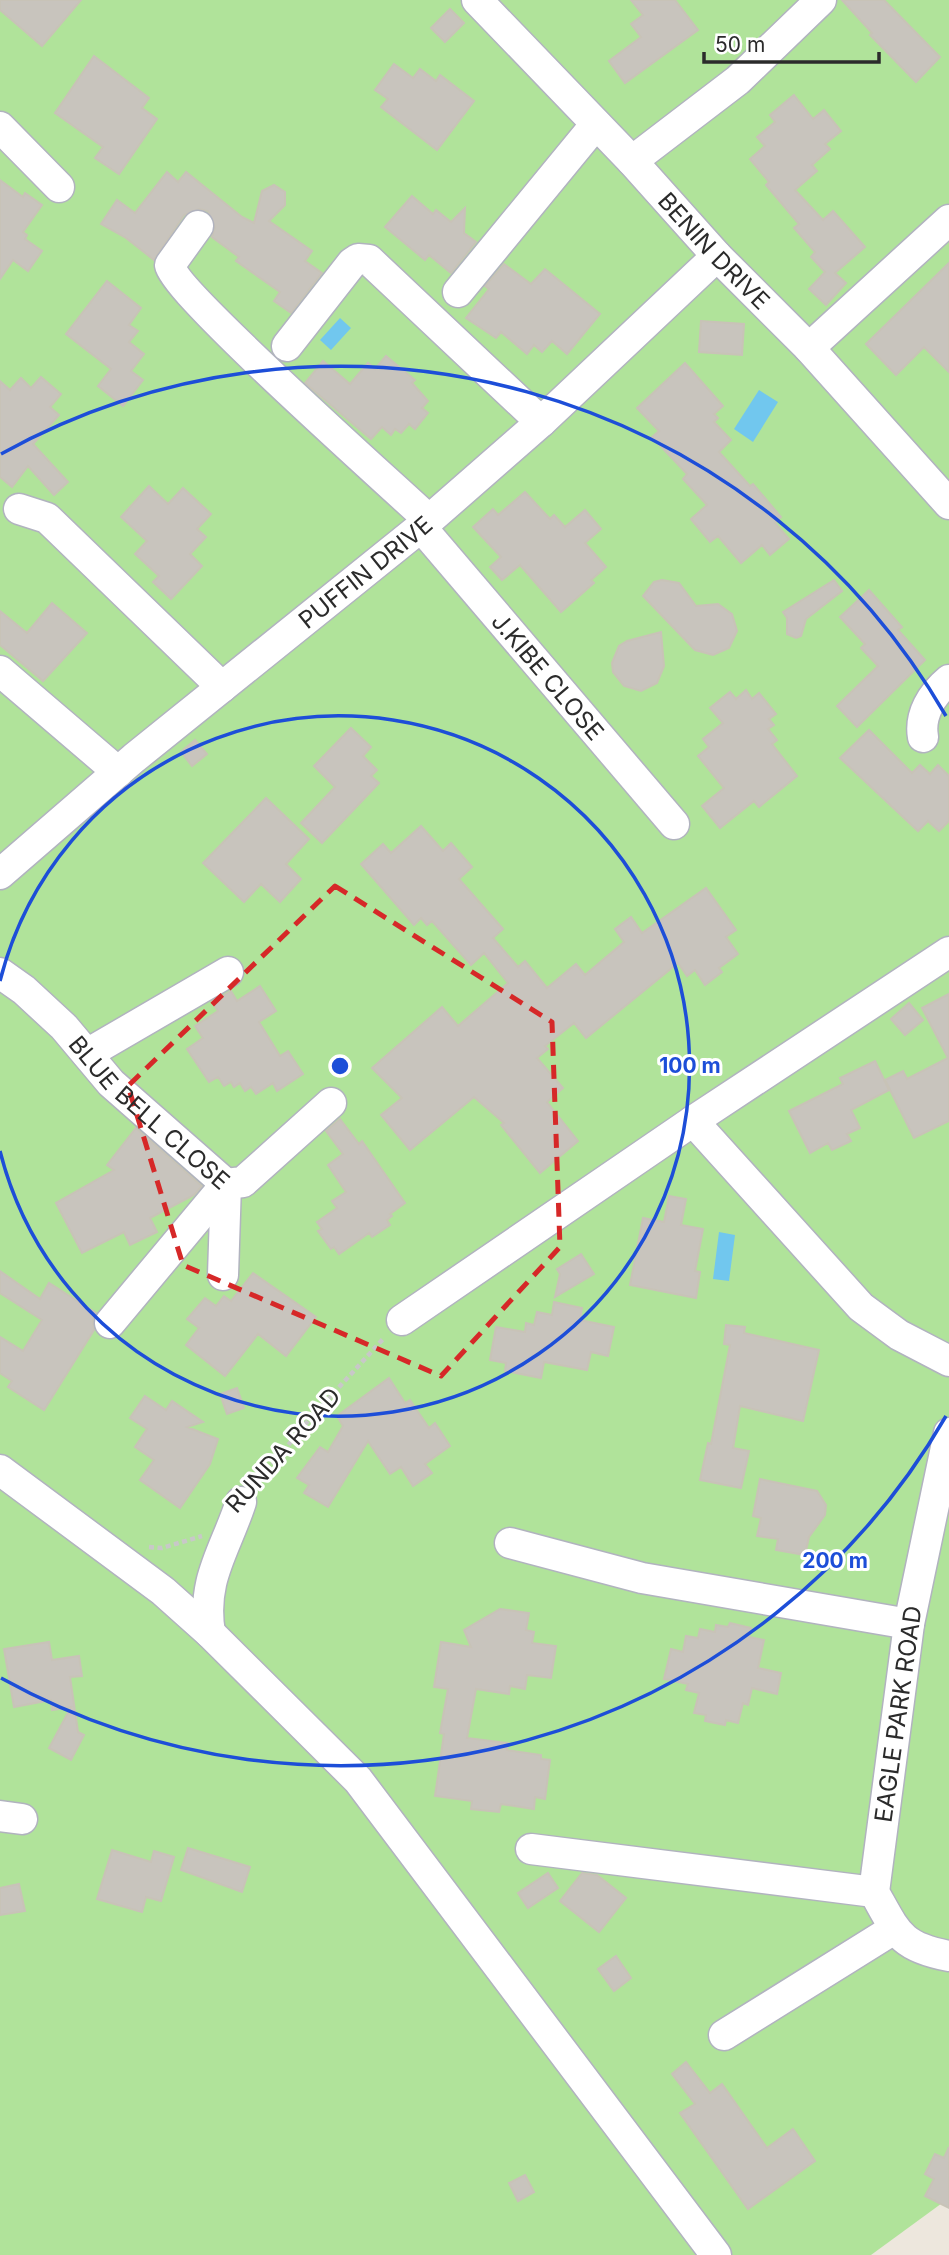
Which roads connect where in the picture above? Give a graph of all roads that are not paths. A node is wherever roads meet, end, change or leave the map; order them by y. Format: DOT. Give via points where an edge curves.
graph roads {
  1 [pos="477,0"];
  2 [pos="821,0"];
  3 [pos="596,124"];
  4 [pos="0,127"];
  5 [pos="632,161"];
  6 [pos="59,187"];
  7 [pos="949,220"];
  8 [pos="198,226"];
  9 [pos="718,256"];
  10 [pos="458,292"];
  11 [pos="287,346"];
  12 [pos="809,348"];
  13 [pos="541,422"];
  14 [pos="949,504"];
  15 [pos="19,509"];
  16 [pos="425,523"];
  17 [pos="0,671"];
  18 [pos="949,680"];
  19 [pos="222,687"];
  20 [pos="923,737"];
  21 [pos="118,772"];
  22 [pos="674,824"];
  23 [pos="0,874"];
  24 [pos="949,952"];
  25 [pos="228,972"];
  26 [pos="0,973"];
  27 [pos="87,1054"];
  28 [pos="331,1103"];
  29 [pos="693,1121"];
  30 [pos="226,1184"];
  31 [pos="223,1275"];
  32 [pos="401,1320"];
  33 [pos="110,1323"];
  34 [pos="949,1360"];
  35 [pos="949,1433"];
  36 [pos="0,1470"];
  37 [pos="241,1502"];
  38 [pos="510,1543"];
  39 [pos="909,1624"];
  40 [pos="211,1633"];
  41 [pos="531,1849"];
  42 [pos="873,1892"];
  43 [pos="894,1928"];
  44 [pos="949,1956"];
  45 [pos="724,2035"];
  46 [pos="716,2255"];
  1 -- 3 [label="street, BENIN DRIVE"];
  2 -- 5 [label="street" via="738,80"];
  3 -- 5 [label="street, BENIN DRIVE"];
  3 -- 10 [label="street"];
  4 -- 6 [label="street"];
  5 -- 9 [label="street, BENIN DRIVE"];
  7 -- 12 [label="street"];
  8 -- 16 [label="street, J.KIBE CLOSE" via="170,265 177,279"];
  9 -- 12 [label="street, BENIN DRIVE"];
  9 -- 13 [label="street, PUFFIN DRIVE"];
  11 -- 13 [label="street" via="352,263 358,258 369,260"];
  12 -- 14 [label="street, BENIN DRIVE"];
  13 -- 16 [label="street, PUFFIN DRIVE"];
  15 -- 19 [label="street" via="47,518"];
  16 -- 19 [label="street, PUFFIN DRIVE"];
  16 -- 22 [label="street, J.KIBE CLOSE"];
  17 -- 21 [label="street"];
  18 -- 20 [label="street" via="928,705 921,726"];
  19 -- 21 [label="street, PUFFIN DRIVE"];
  21 -- 23 [label="street, PUFFIN DRIVE"];
  24 -- 29 [label="street"];
  25 -- 27 [label="street"];
  26 -- 27 [label="street, BLUE BELL CLOSE" via="64,1027"];
  27 -- 30 [label="street, BLUE BELL CLOSE" via="111,1083"];
  28 -- 30 [label="street" via="243,1182"];
  29 -- 32 [label="street"];
  29 -- 34 [label="street" via="861,1307 899,1335"];
  30 -- 31 [label="street"];
  30 -- 33 [label="street, BLUE BELL CLOSE"];
  35 -- 39 [label="street, EAGLE PARK ROAD"];
  36 -- 40 [label="street" via="105,1545"];
  37 -- 40 [label="street" via="210,1581 207,1614"];
  38 -- 39 [label="street" via="642,1578"];
  39 -- 42 [label="street, EAGLE PARK ROAD"];
  40 -- 46 [label="street" via="358,1780"];
  41 -- 42 [label="street"];
  42 -- 43 [label="street"];
  43 -- 44 [label="street" via="918,1950"];
  43 -- 45 [label="street"];
}
